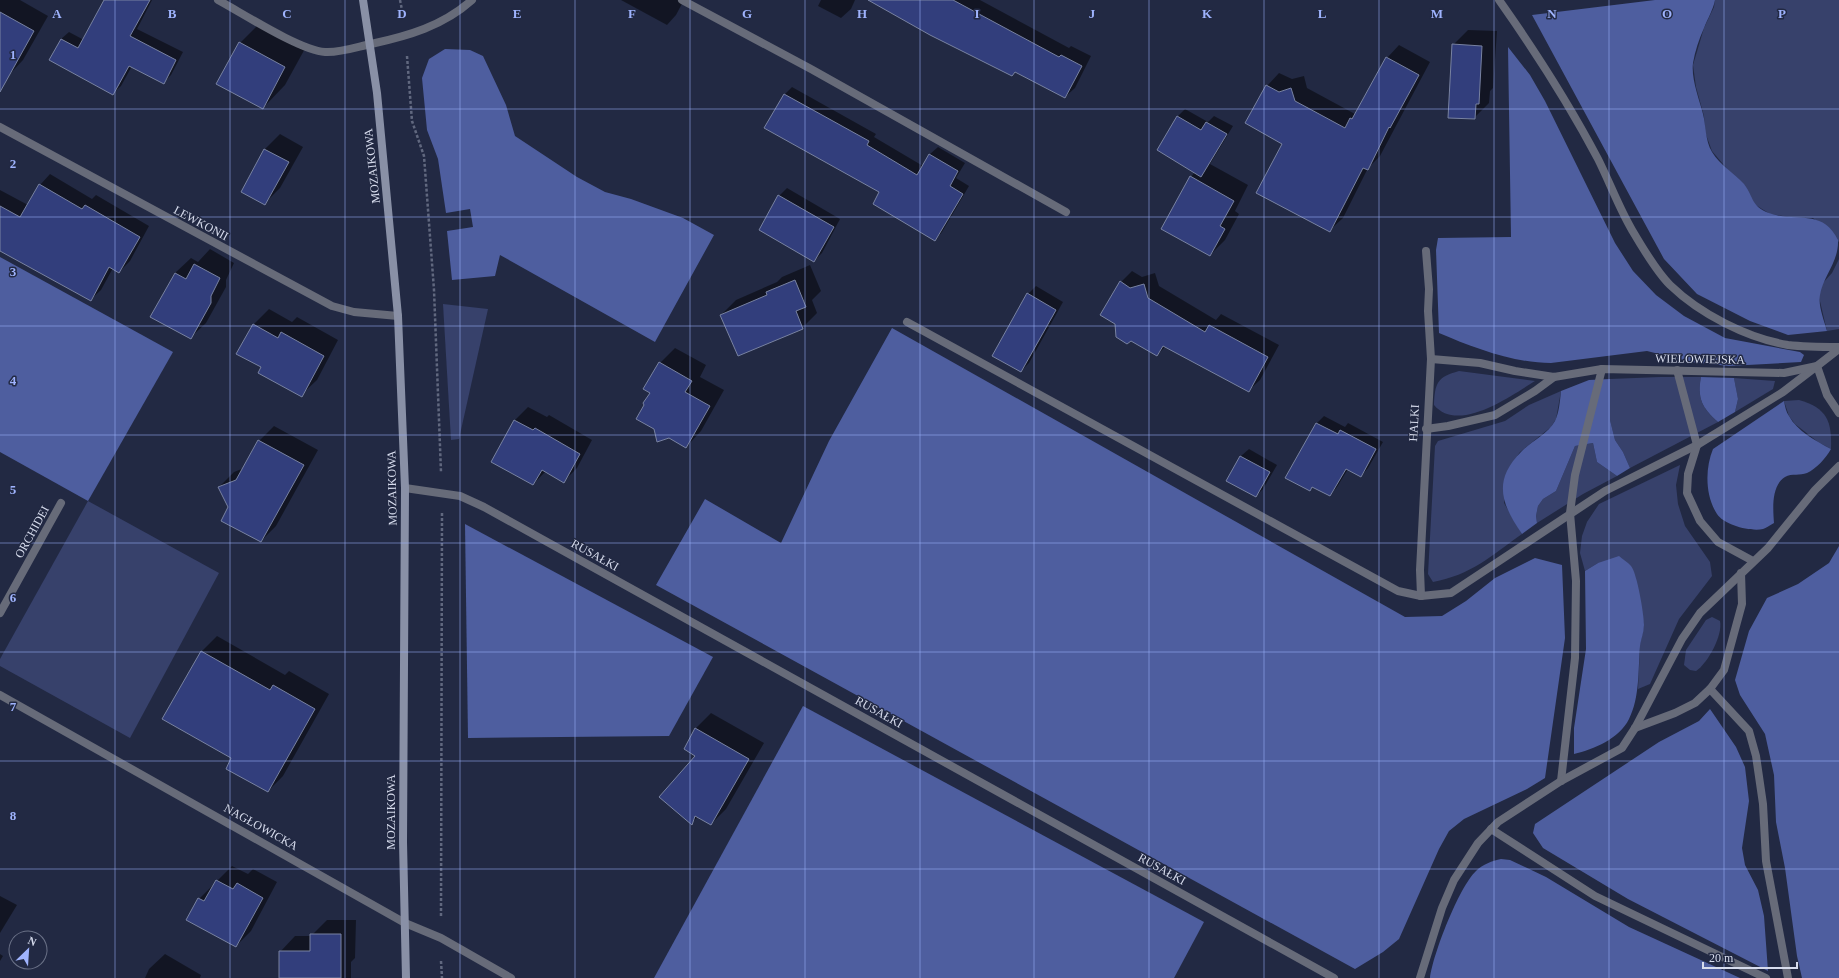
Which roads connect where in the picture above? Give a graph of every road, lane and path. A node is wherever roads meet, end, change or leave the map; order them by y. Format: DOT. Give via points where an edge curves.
graph roads {
  1 [pos="218,0"];
  2 [pos="363,0"];
  3 [pos="472,0"];
  4 [pos="682,0"];
  5 [pos="1499,0"];
  6 [pos="371,44"];
  7 [pos="0,127"];
  8 [pos="1066,212"];
  9 [pos="1426,251"];
  10 [pos="398,316"];
  11 [pos="907,322"];
  12 [pos="1839,348"];
  13 [pos="1431,359"];
  14 [pos="1817,366"];
  15 [pos="1602,369"];
  16 [pos="1677,370"];
  17 [pos="1554,377"];
  18 [pos="1839,413"];
  19 [pos="1426,429"];
  20 [pos="1697,445"];
  21 [pos="1839,466"];
  22 [pos="404,488"];
  23 [pos="61,503"];
  24 [pos="1570,513"];
  25 [pos="1753,561"];
  26 [pos="1741,573"];
  27 [pos="1421,596"];
  28 [pos="0,613"];
  29 [pos="1710,689"];
  30 [pos="0,695"];
  31 [pos="1635,728"];
  32 [pos="1561,781"];
  33 [pos="1491,829"];
  34 [pos="405,923"];
  35 [pos="406,978"];
  36 [pos="511,978"];
  37 [pos="1334,978"];
  38 [pos="1420,978"];
  39 [pos="1766,978"];
  40 [pos="1788,978"];
  1 -- 6 [label="street" via="288,38 318,51 328,52"];
  2 -- 6 [label="street, MOZAIKOWA"];
  3 -- 6 [label="street" via="445,19 423,30"];
  4 -- 8 [label="street"];
  5 -- 12 [label="street" via="1563,95 1632,230 1670,284 1722,323 1751,334 1786,344"];
  6 -- 10 [label="street, MOZAIKOWA"];
  7 -- 10 [label="street, LEWKONII" via="332,306 354,312"];
  9 -- 13 [label="street, HALKI"];
  10 -- 22 [label="street, MOZAIKOWA"];
  11 -- 27 [label="street" via="1398,591"];
  12 -- 14 [label="street, WIELOWIEJSKA"];
  13 -- 17 [label="street, WIELOWIEJSKA" via="1480,363"];
  13 -- 19 [label="street, HALKI"];
  14 -- 16 [label="street, WIELOWIEJSKA" via="1784,373"];
  14 -- 18 [label="street" via="1827,395"];
  14 -- 20 [label="street" via="1784,392"];
  15 -- 16 [label="street, WIELOWIEJSKA"];
  15 -- 17 [label="street, WIELOWIEJSKA"];
  15 -- 24 [label="street" via="1575,475"];
  16 -- 20 [label="street"];
  17 -- 19 [label="street, WIELOWIEJSKA" via="1536,391 1495,415"];
  19 -- 27 [label="street, HALKI"];
  20 -- 24 [label="street" via="1605,491"];
  20 -- 25 [label="street" via="1688,474 1687,493 1700,521 1718,542"];
  21 -- 25 [label="street" via="1815,490 1768,548"];
  22 -- 34 [label="street, MOZAIKOWA"];
  22 -- 37 [label="street, RUSAŁKI" via="460,496 484,507"];
  23 -- 28 [label="street, ORCHIDEI"];
  24 -- 27 [label="street" via="1451,593"];
  24 -- 32 [label="street" via="1576,581 1575,658"];
  25 -- 26 [label="street"];
  26 -- 29 [label="street" via="1742,604 1737,623 1724,670"];
  26 -- 31 [label="street" via="1700,613 1682,638"];
  29 -- 31 [label="street" via="1695,703"];
  29 -- 40 [label="street" via="1749,731 1756,756 1763,804 1766,861"];
  30 -- 34 [label="street, NAGŁOWICKA"];
  31 -- 32 [label="street" via="1622,748"];
  32 -- 33 [label="street"];
  33 -- 38 [label="street" via="1478,843 1454,880 1442,908"];
  33 -- 39 [label="street" via="1595,896"];
  34 -- 35 [label="street, MOZAIKOWA"];
  34 -- 36 [label="street, NAGŁOWICKA" via="441,938"];
}
